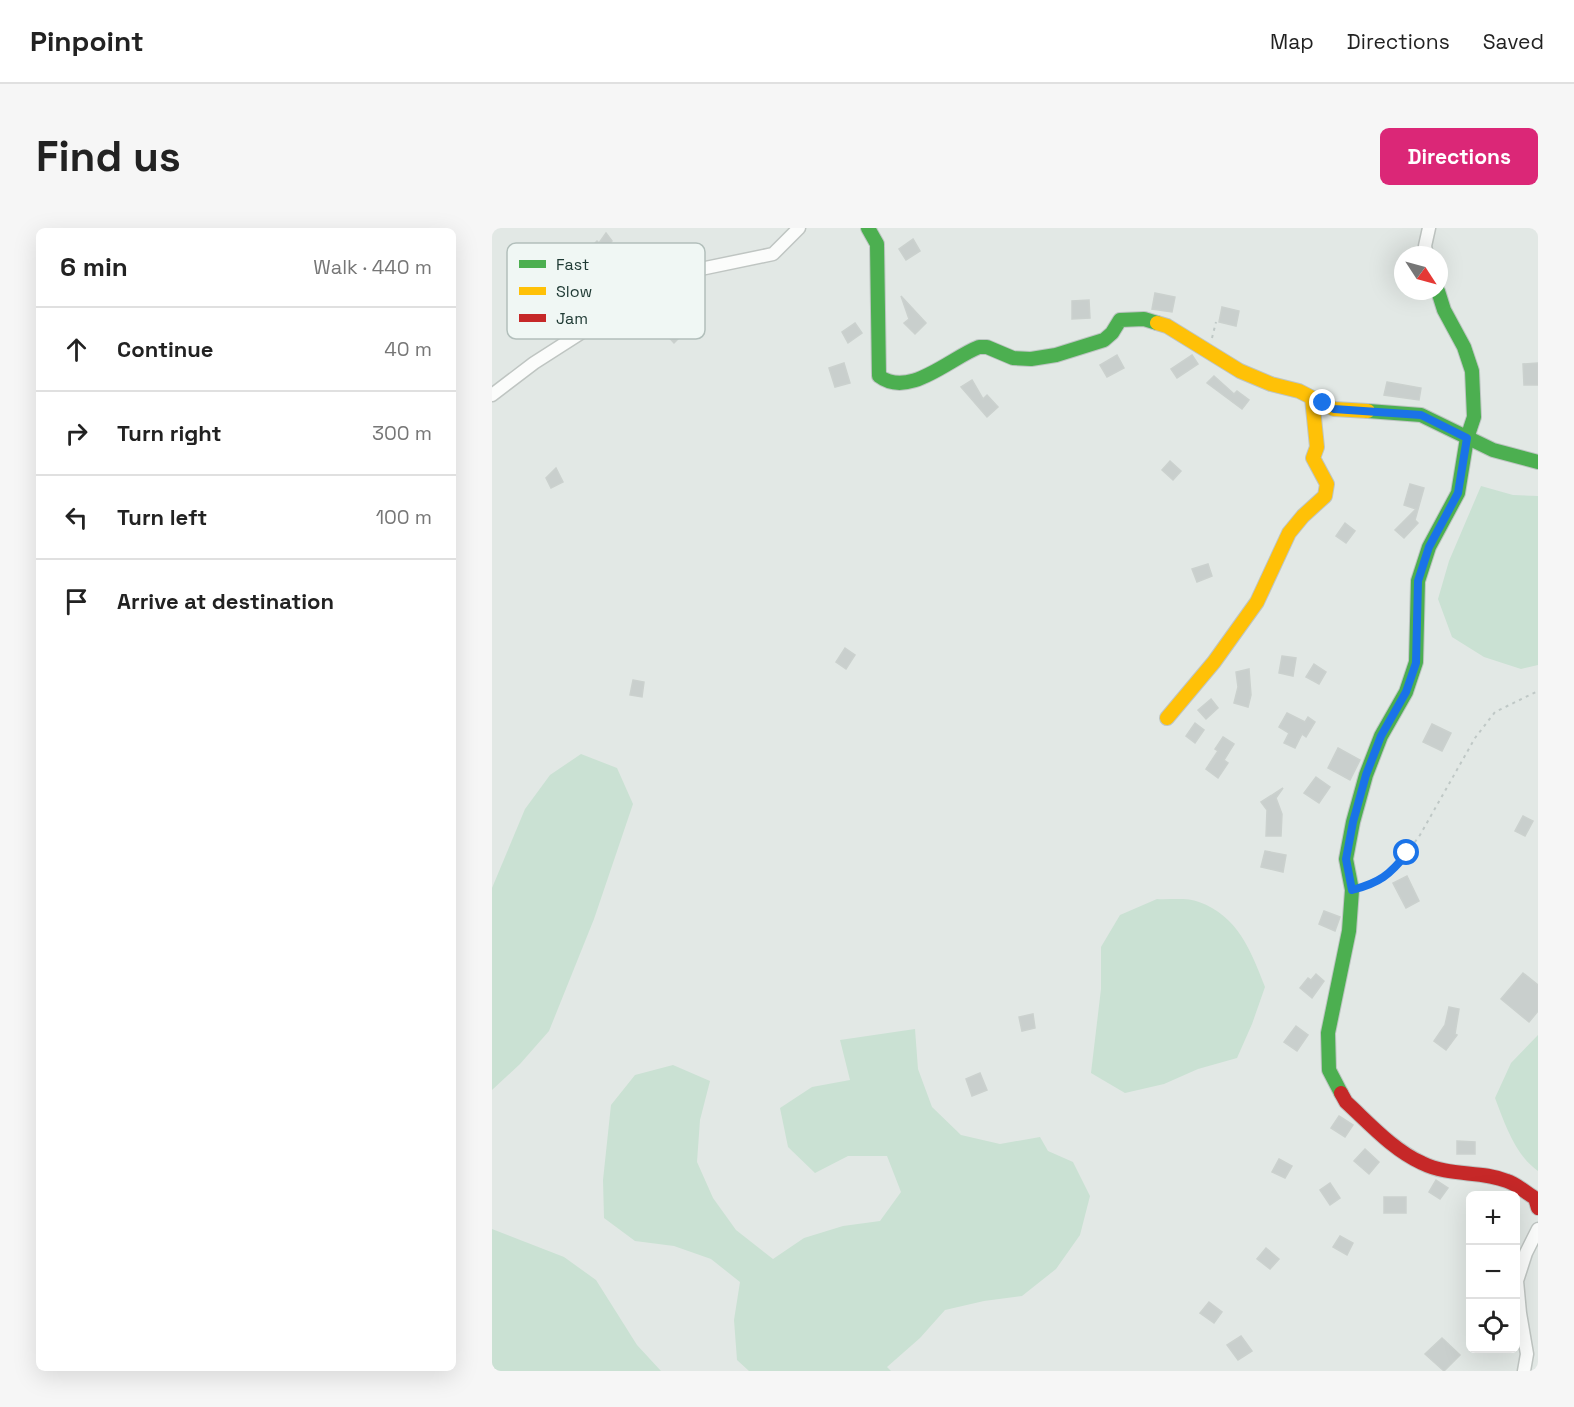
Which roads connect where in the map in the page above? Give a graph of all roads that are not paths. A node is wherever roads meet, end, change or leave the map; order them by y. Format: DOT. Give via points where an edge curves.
graph roads {
  1 [pos="798,228"];
  2 [pos="868,228"];
  3 [pos="1429,228"];
  4 [pos="1425,246"];
  5 [pos="705,268"];
  6 [pos="1441,300"];
  7 [pos="572,339"];
  8 [pos="492,395"];
  9 [pos="1312,398"];
  10 [pos="1467,438"];
  11 [pos="1538,462"];
  12 [pos="1167,718"];
  13 [pos="1538,1208"];
  14 [pos="1538,1229"];
  15 [pos="1524,1371"];
  1 -- 5 [label="street" via="773,254"];
  2 -- 9 [label="street" via="877,244 879,376 892,384 903,384 939,369 980,346 1028,360 1057,356 1098,344 1110,336 1120,320 1144,319 1167,326 1240,371"];
  3 -- 4 [label="street"];
  6 -- 10 [label="street" via="1472,371 1474,417"];
  7 -- 8 [label="street"];
  9 -- 10 [label="street" via="1334,409 1421,415"];
  9 -- 12 [label="street" via="1317,447 1313,458 1327,484 1325,496 1303,515 1286,538 1258,600 1196,686"];
  10 -- 11 [label="street" via="1493,450"];
  10 -- 13 [label="street" via="1458,493 1429,547 1418,581 1416,663 1406,692 1381,736 1353,822 1346,859 1352,890 1349,931 1328,1033 1329,1070 1346,1102 1396,1146 1421,1162 1450,1173 1508,1181 1534,1198"];
  14 -- 15 [label="street" via="1518,1281 1527,1354"];
}
